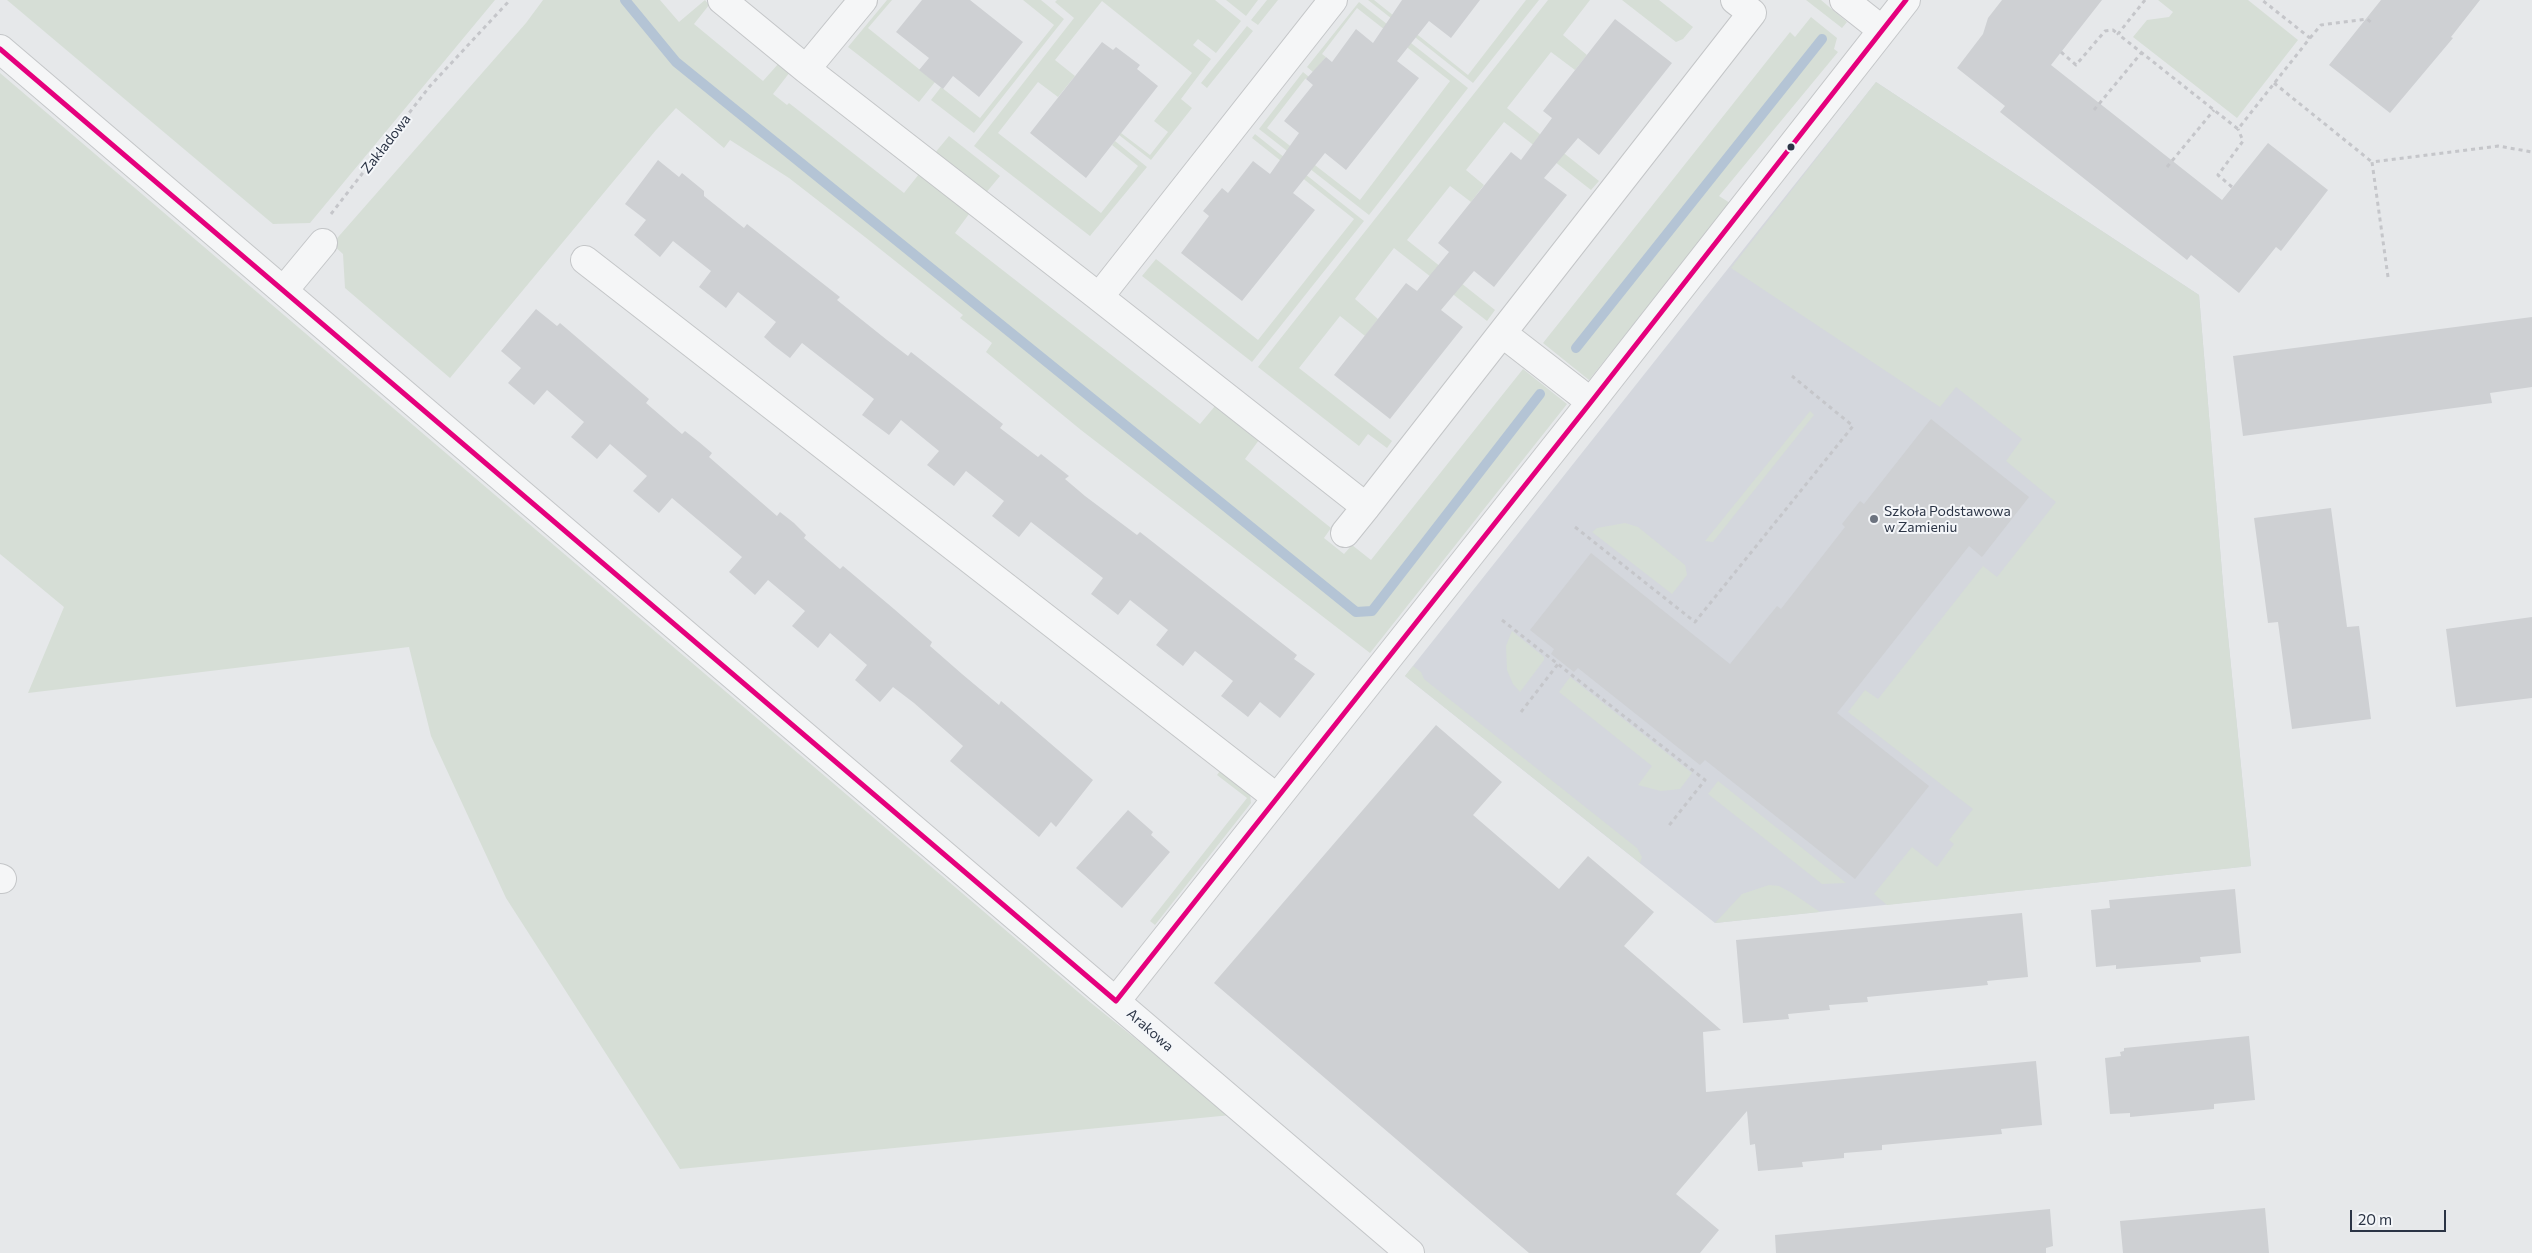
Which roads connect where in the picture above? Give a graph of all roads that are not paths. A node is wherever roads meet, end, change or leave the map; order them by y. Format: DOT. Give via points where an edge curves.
graph roads {
  1 [pos="722,0"];
  2 [pos="863,0"];
  3 [pos="1333,0"];
  4 [pos="1735,0"];
  5 [pos="1844,0"];
  6 [pos="1906,0"];
  7 [pos="1882,30"];
  8 [pos="0,49"];
  9 [pos="806,69"];
  10 [pos="324,243"];
  11 [pos="585,260"];
  12 [pos="284,290"];
  13 [pos="1099,297"];
  14 [pos="1502,333"];
  15 [pos="1591,402"];
  16 [pos="1366,507"];
  17 [pos="1345,532"];
  18 [pos="1277,798"];
  19 [pos="1116,1001"];
  20 [pos="1410,1253"];
  1 -- 9 [label="street"];
  2 -- 9 [label="street"];
  3 -- 13 [label="street"];
  4 -- 14 [label="street" via="1752,13"];
  5 -- 7 [label="street"];
  6 -- 7 [label="street"];
  7 -- 15 [label="street"];
  8 -- 12 [label="street, Arakowa"];
  9 -- 13 [label="street"];
  10 -- 12 [label="street"];
  11 -- 18 [label="street"];
  12 -- 19 [label="street, Arakowa"];
  13 -- 16 [label="street"];
  14 -- 15 [label="street"];
  14 -- 16 [label="street"];
  15 -- 18 [label="street"];
  16 -- 17 [label="street"];
  18 -- 19 [label="street"];
  19 -- 20 [label="street, Arakowa"];
}
